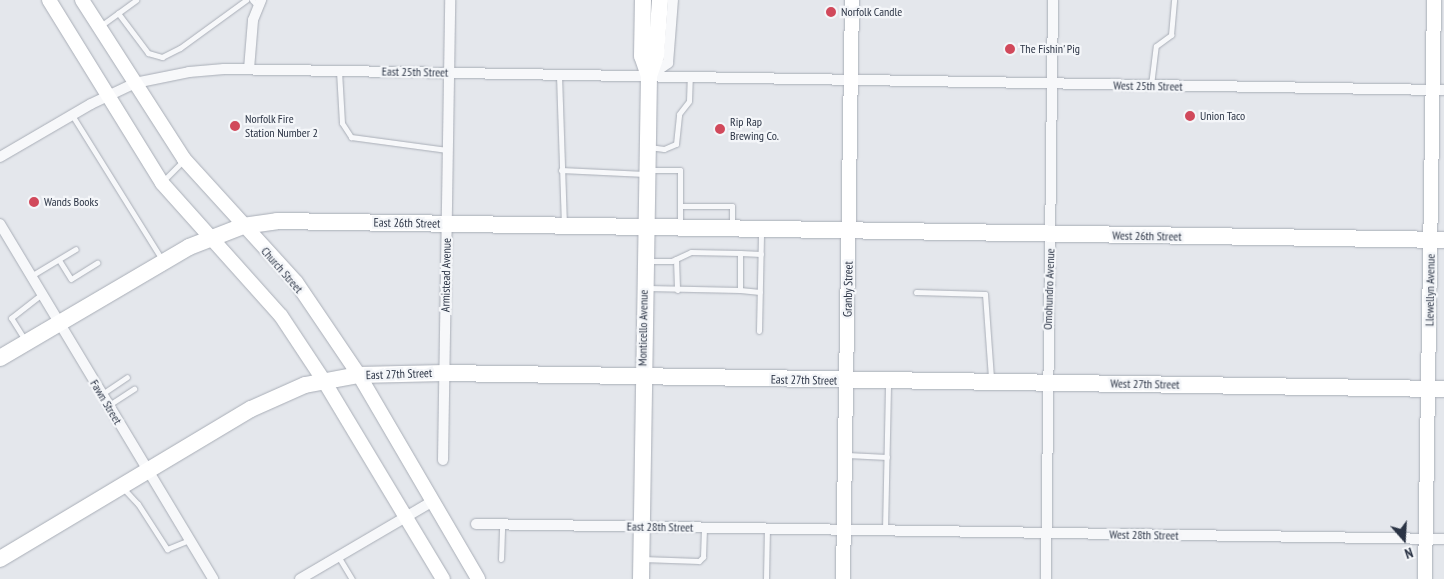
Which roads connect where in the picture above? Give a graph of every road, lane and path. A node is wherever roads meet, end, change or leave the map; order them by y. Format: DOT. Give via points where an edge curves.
graph roads {
  1 [pos="49,0"];
  2 [pos="82,0"];
  3 [pos="136,0"];
  4 [pos="246,0"];
  5 [pos="450,0"];
  6 [pos="643,0"];
  7 [pos="660,0"];
  8 [pos="673,0"];
  9 [pos="852,0"];
  10 [pos="1053,0"];
  11 [pos="1174,0"];
  12 [pos="1434,0"];
  13 [pos="257,2"];
  14 [pos="118,13"];
  15 [pos="99,27"];
  16 [pos="249,69"];
  17 [pos="339,71"];
  18 [pos="448,73"];
  19 [pos="559,75"];
  20 [pos="648,76"];
  21 [pos="690,77"];
  22 [pos="851,80"];
  23 [pos="135,83"];
  24 [pos="1053,84"];
  25 [pos="1151,86"];
  26 [pos="1438,90"];
  27 [pos="107,95"];
  28 [pos="72,115"];
  29 [pos="646,147"];
  30 [pos="447,150"];
  31 [pos="0,157"];
  32 [pos="184,160"];
  33 [pos="561,170"];
  34 [pos="646,172"];
  35 [pos="162,183"];
  36 [pos="680,206"];
  37 [pos="0,224"];
  38 [pos="446,224"];
  39 [pos="243,226"];
  40 [pos="564,227"];
  41 [pos="645,228"];
  42 [pos="680,228"];
  43 [pos="732,228"];
  44 [pos="761,228"];
  45 [pos="850,231"];
  46 [pos="1051,235"];
  47 [pos="208,238"];
  48 [pos="1437,240"];
  49 [pos="76,249"];
  50 [pos="740,253"];
  51 [pos="760,254"];
  52 [pos="676,259"];
  53 [pos="59,260"];
  54 [pos="645,261"];
  55 [pos="163,262"];
  56 [pos="97,263"];
  57 [pos="31,276"];
  58 [pos="644,288"];
  59 [pos="676,290"];
  60 [pos="740,290"];
  61 [pos="760,292"];
  62 [pos="916,292"];
  63 [pos="42,294"];
  64 [pos="60,323"];
  65 [pos="759,331"];
  66 [pos="26,342"];
  67 [pos="0,358"];
  68 [pos="444,373"];
  69 [pos="359,376"];
  70 [pos="128,377"];
  71 [pos="642,377"];
  72 [pos="846,380"];
  73 [pos="324,381"];
  74 [pos="888,381"];
  75 [pos="991,381"];
  76 [pos="1047,383"];
  77 [pos="134,388"];
  78 [pos="1436,389"];
  79 [pos="102,394"];
  80 [pos="108,405"];
  81 [pos="845,455"];
  82 [pos="886,457"];
  83 [pos="443,460"];
  84 [pos="148,471"];
  85 [pos="122,487"];
  86 [pos="433,501"];
  87 [pos="406,516"];
  88 [pos="476,524"];
  89 [pos="502,524"];
  90 [pos="642,527"];
  91 [pos="704,527"];
  92 [pos="767,528"];
  93 [pos="844,530"];
  94 [pos="885,531"];
  95 [pos="1047,534"];
  96 [pos="1426,539"];
  97 [pos="1444,539"];
  98 [pos="189,540"];
  99 [pos="338,556"];
  100 [pos="0,559"];
  101 [pos="501,559"];
  102 [pos="641,559"];
  103 [pos="213,579"];
  104 [pos="300,579"];
  105 [pos="352,579"];
  106 [pos="444,579"];
  107 [pos="478,579"];
  108 [pos="641,579"];
  109 [pos="766,579"];
  110 [pos="843,579"];
  111 [pos="1046,579"];
  112 [pos="1425,579"];
  1 -- 27 [label="main road"];
  2 -- 15 [label="main road, Church Street"];
  3 -- 14 [label="lane"];
  4 -- 14 [label="lane" via="180,48 162,56 148,53"];
  5 -- 18 [label="street, Armistead Avenue"];
  6 -- 20 [label="main road, Monticello Avenue" via="642,56"];
  7 -- 20 [label="main road, Monticello Avenue" via="656,56"];
  8 -- 20 [label="street" via="668,63"];
  9 -- 22 [label="main road, Granby Street"];
  10 -- 24 [label="street, Omohundro Avenue"];
  11 -- 25 [label="lane" via="1171,35 1156,46"];
  12 -- 26 [label="main road, Llewellyn Avenue"];
  13 -- 16 [label="street" via="250,34"];
  14 -- 15 [label="lane"];
  15 -- 23 [label="main road, Church Street"];
  16 -- 17 [label="street, East 25th Street"];
  16 -- 23 [label="street, East 25th Street" via="189,72"];
  17 -- 18 [label="street, East 25th Street"];
  17 -- 30 [label="lane" via="342,123 351,137"];
  18 -- 19 [label="street, East 25th Street"];
  18 -- 30 [label="street, Armistead Avenue"];
  19 -- 20 [label="street, East 25th Street"];
  19 -- 33 [label="lane"];
  20 -- 21 [label="street, East 25th Street"];
  20 -- 29 [label="main road, Monticello Avenue"];
  21 -- 22 [label="street, East 25th Street"];
  21 -- 29 [label="lane" via="689,100 679,114 676,144 664,149"];
  22 -- 24 [label="street, West 25th Street"];
  22 -- 45 [label="main road, Granby Street"];
  23 -- 27 [label="street, East 25th Street"];
  23 -- 32 [label="main road, Church Street"];
  24 -- 25 [label="street, West 25th Street"];
  24 -- 46 [label="street, Omohundro Avenue"];
  25 -- 26 [label="street, West 25th Street"];
  26 -- 48 [label="main road, Llewellyn Avenue"];
  27 -- 28 [label="street, East 25th Street"];
  27 -- 35 [label="main road"];
  28 -- 31 [label="street, East 25th Street"];
  28 -- 55 [label="lane"];
  29 -- 34 [label="main road, Monticello Avenue"];
  30 -- 38 [label="street, Armistead Avenue"];
  32 -- 35 [label="lane"];
  32 -- 39 [label="main road, Church Street"];
  33 -- 34 [label="lane"];
  33 -- 40 [label="lane"];
  34 -- 36 [label="lane" via="680,170"];
  34 -- 41 [label="main road, Monticello Avenue"];
  35 -- 47 [label="main road"];
  36 -- 42 [label="lane"];
  36 -- 43 [label="lane" via="732,206"];
  37 -- 57 [label="street, Fawn Street"];
  38 -- 39 [label="main road, East 26th Street" via="277,221"];
  38 -- 40 [label="main road, East 26th Street"];
  38 -- 68 [label="street, Armistead Avenue"];
  39 -- 47 [label="main road, East 26th Street"];
  39 -- 69 [label="main road, Church Street" via="296,282"];
  40 -- 41 [label="main road, East 26th Street"];
  41 -- 42 [label="main road, East 26th Street"];
  41 -- 54 [label="main road, Monticello Avenue"];
  42 -- 43 [label="main road, East 26th Street"];
  43 -- 44 [label="main road, East 26th Street"];
  44 -- 45 [label="main road, East 26th Street"];
  44 -- 51 [label="lane"];
  45 -- 46 [label="main road, West 26th Street"];
  45 -- 72 [label="main road, Granby Street"];
  46 -- 48 [label="main road, West 26th Street"];
  46 -- 76 [label="street, Omohundro Avenue"];
  47 -- 55 [label="main road, East 26th Street"];
  47 -- 73 [label="main road" via="281,316"];
  48 -- 78 [label="main road, Llewellyn Avenue"];
  49 -- 53 [label="lane"];
  50 -- 51 [label="lane"];
  50 -- 52 [label="lane" via="691,252"];
  50 -- 60 [label="lane"];
  51 -- 61 [label="lane"];
  52 -- 54 [label="lane"];
  52 -- 59 [label="lane"];
  53 -- 56 [label="lane" via="71,278"];
  53 -- 57 [label="lane"];
  54 -- 58 [label="main road, Monticello Avenue"];
  55 -- 64 [label="main road, East 26th Street"];
  57 -- 63 [label="street, Fawn Street"];
  58 -- 59 [label="lane"];
  58 -- 71 [label="main road, Monticello Avenue"];
  59 -- 60 [label="lane"];
  60 -- 61 [label="lane"];
  61 -- 65 [label="lane"];
  62 -- 75 [label="lane" via="985,294"];
  63 -- 64 [label="street, Fawn Street"];
  63 -- 66 [label="lane" via="11,318"];
  64 -- 66 [label="main road, East 26th Street"];
  64 -- 79 [label="street, Fawn Street"];
  66 -- 67 [label="main road, East 26th Street"];
  68 -- 69 [label="main road, East 27th Street"];
  68 -- 71 [label="main road, East 27th Street"];
  68 -- 83 [label="street, Armistead Avenue"];
  69 -- 73 [label="main road, East 27th Street"];
  69 -- 86 [label="main road, Church Street"];
  70 -- 79 [label="lane"];
  71 -- 72 [label="main road, East 27th Street"];
  71 -- 90 [label="main road, Monticello Avenue"];
  72 -- 74 [label="main road, West 27th Street"];
  72 -- 81 [label="main road, Granby Street"];
  73 -- 84 [label="main road, East 27th Street" via="285,391"];
  73 -- 87 [label="main road"];
  74 -- 75 [label="main road, West 27th Street"];
  74 -- 82 [label="lane"];
  75 -- 76 [label="main road, West 27th Street"];
  76 -- 78 [label="main road, West 27th Street"];
  76 -- 95 [label="street, Omohundro Avenue"];
  77 -- 80 [label="lane"];
  78 -- 96 [label="main road, Llewellyn Avenue"];
  79 -- 80 [label="street, Fawn Street"];
  80 -- 84 [label="street, Fawn Street"];
  81 -- 82 [label="lane"];
  81 -- 93 [label="main road, Granby Street"];
  82 -- 94 [label="lane"];
  84 -- 85 [label="main road, East 27th Street"];
  84 -- 98 [label="street, Fawn Street"];
  85 -- 98 [label="lane" via="138,504 167,549"];
  85 -- 100 [label="main road, East 27th Street"];
  86 -- 87 [label="street"];
  86 -- 107 [label="main road, Church Street"];
  87 -- 99 [label="street"];
  87 -- 106 [label="main road"];
  88 -- 89 [label="street, East 28th Street"];
  89 -- 90 [label="street, East 28th Street"];
  89 -- 101 [label="lane"];
  90 -- 91 [label="street, East 28th Street"];
  90 -- 102 [label="main road, Monticello Avenue"];
  91 -- 92 [label="street, East 28th Street"];
  91 -- 102 [label="lane" via="703,558 699,561"];
  92 -- 93 [label="street, East 28th Street"];
  92 -- 109 [label="lane"];
  93 -- 94 [label="street, West 28th Street"];
  93 -- 110 [label="main road, Granby Street"];
  94 -- 95 [label="street, West 28th Street"];
  95 -- 96 [label="street, West 28th Street"];
  95 -- 111 [label="street, Omohundro Avenue"];
  96 -- 97 [label="street, West 28th Street"];
  96 -- 112 [label="main road, Llewellyn Avenue"];
  98 -- 103 [label="street, Fawn Street"];
  99 -- 104 [label="street"];
  99 -- 105 [label="lane"];
  102 -- 108 [label="main road, Monticello Avenue"];
}
